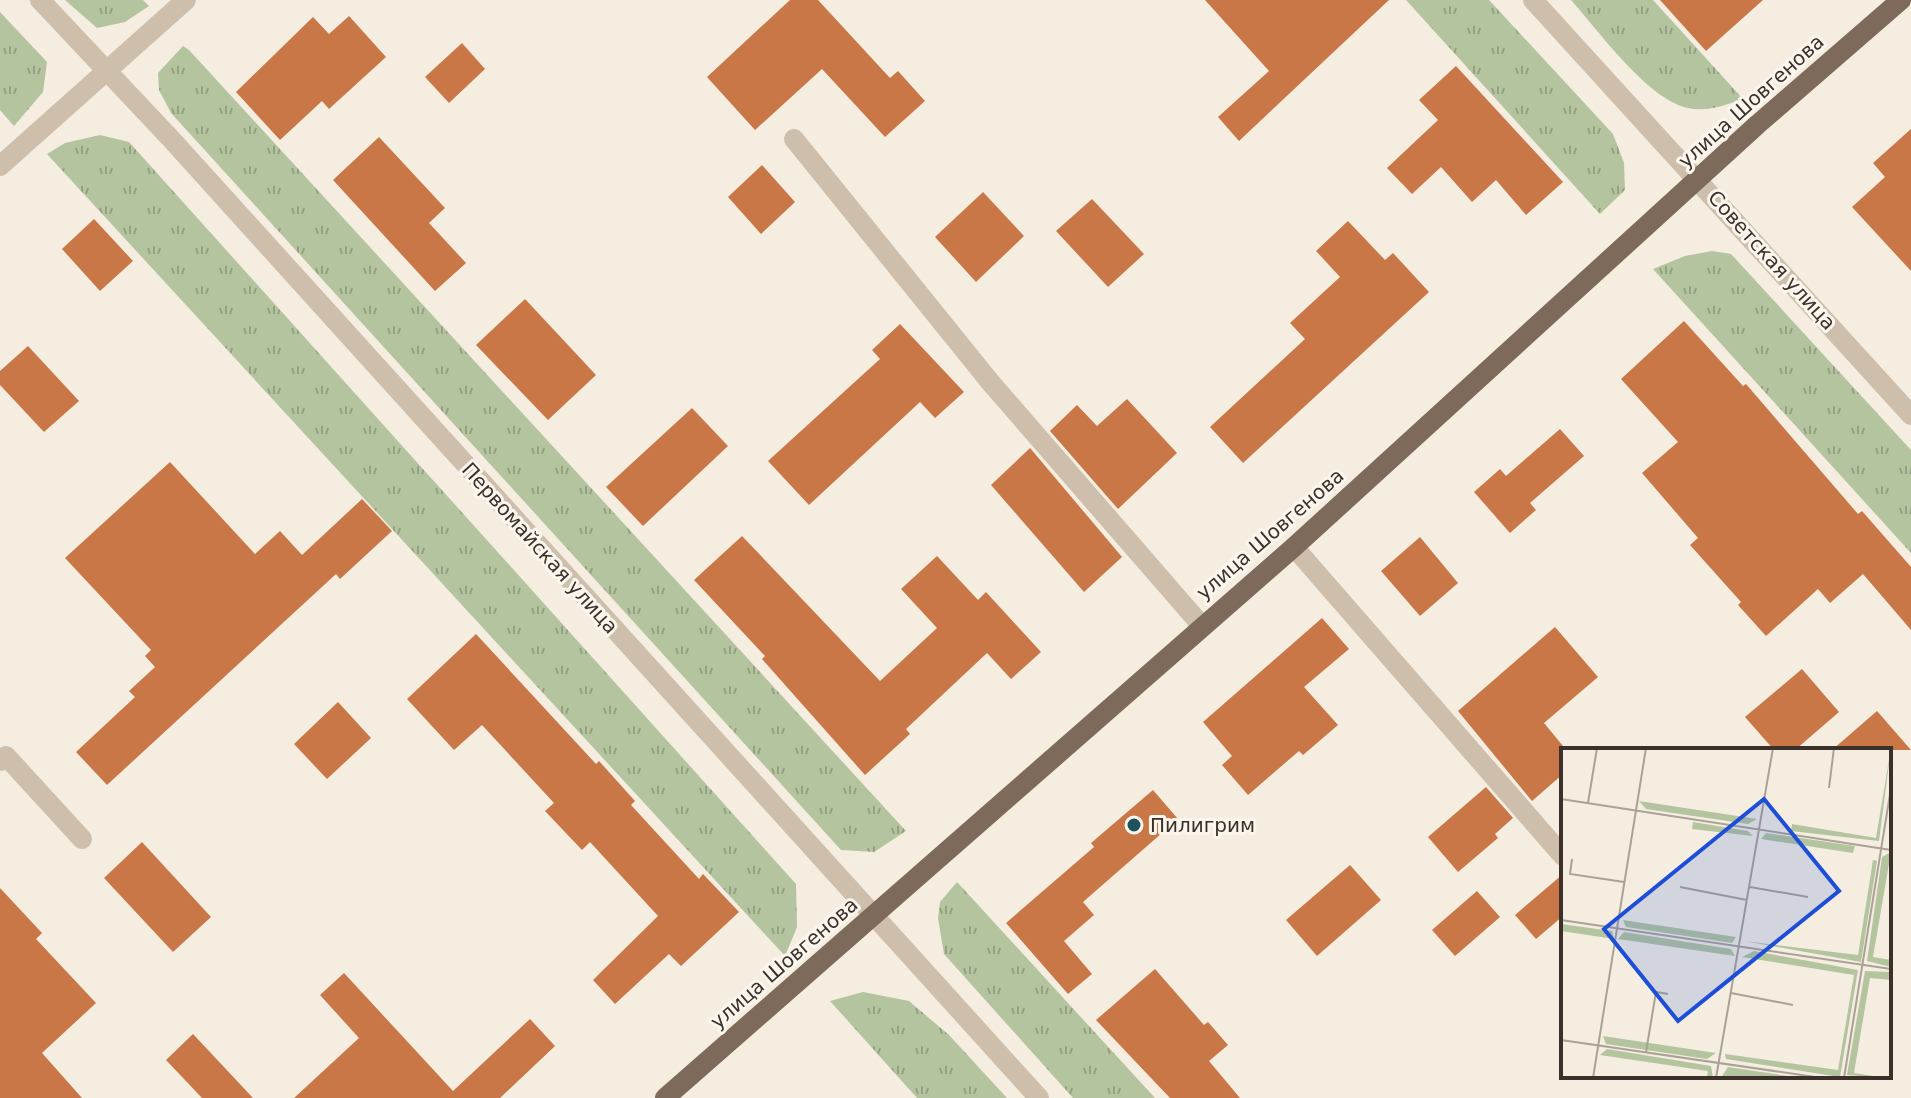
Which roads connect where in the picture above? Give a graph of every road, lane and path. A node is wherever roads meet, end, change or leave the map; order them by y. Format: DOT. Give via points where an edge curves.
graph roads {
  1 [pos="40,0"];
  2 [pos="186,0"];
  3 [pos="1533,0"];
  4 [pos="1901,0"];
  5 [pos="107,70"];
  6 [pos="794,139"];
  7 [pos="0,166"];
  8 [pos="1700,179"];
  9 [pos="1911,415"];
  10 [pos="1294,547"];
  11 [pos="1202,626"];
  12 [pos="0,761"];
  13 [pos="82,839"];
  14 [pos="1561,854"];
  15 [pos="874,917"];
  16 [pos="665,1098"];
  17 [pos="1039,1098"];
  1 -- 5 [label="street, Первомайская улица"];
  2 -- 5 [label="street"];
  3 -- 8 [label="street, Советская улица"];
  4 -- 8 [label="main road, улица Шовгенова"];
  5 -- 7 [label="street"];
  5 -- 15 [label="street, Первомайская улица"];
  6 -- 11 [label="street" via="991,383"];
  8 -- 9 [label="street, Советская улица"];
  8 -- 10 [label="main road, улица Шовгенова"];
  10 -- 11 [label="main road, улица Шовгенова"];
  10 -- 14 [label="street"];
  11 -- 15 [label="main road, улица Шовгенова"];
  12 -- 13 [label="street" via="6,756"];
  15 -- 16 [label="main road, улица Шовгенова"];
  15 -- 17 [label="street, Первомайская улица"];
}
